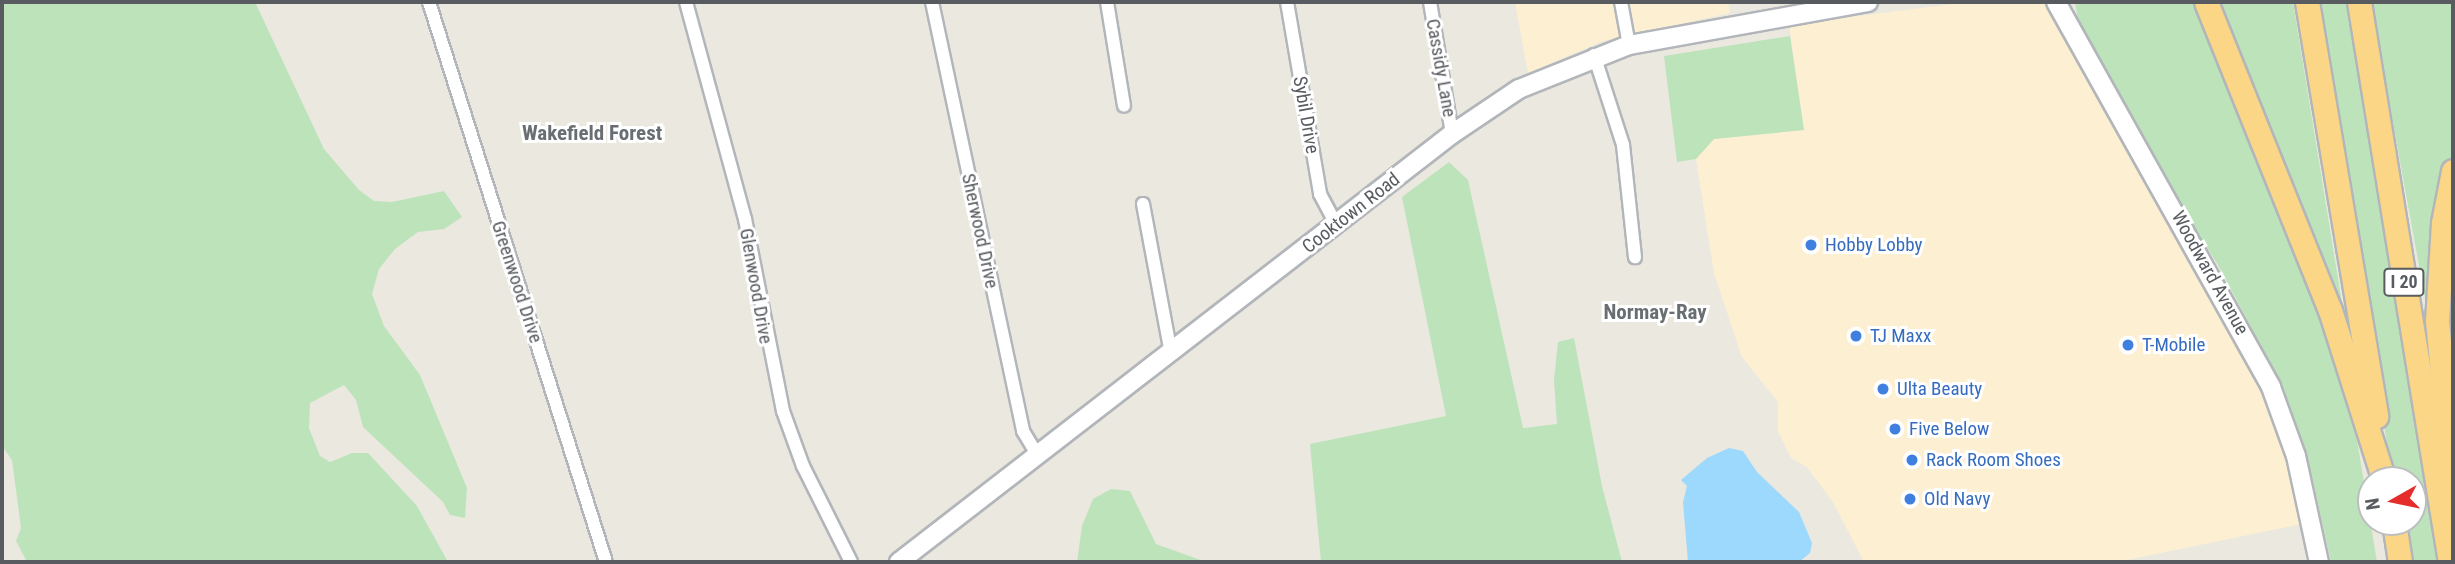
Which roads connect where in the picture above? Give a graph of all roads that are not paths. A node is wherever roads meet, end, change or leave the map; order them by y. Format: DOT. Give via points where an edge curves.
graph roads {
  1 [pos="429,2"];
  2 [pos="686,2"];
  3 [pos="932,2"];
  4 [pos="1107,2"];
  5 [pos="1287,2"];
  6 [pos="1430,2"];
  7 [pos="1621,2"];
  8 [pos="1868,2"];
  9 [pos="2056,2"];
  10 [pos="2206,2"];
  11 [pos="2307,2"];
  12 [pos="2359,2"];
  13 [pos="1629,45"];
  14 [pos="1594,55"];
  15 [pos="1124,107"];
  16 [pos="1452,134"];
  17 [pos="2453,171"];
  18 [pos="1143,204"];
  19 [pos="1336,224"];
  20 [pos="1635,257"];
  21 [pos="1171,353"];
  22 [pos="1038,456"];
  23 [pos="2381,466"];
  24 [pos="2384,466"];
  25 [pos="2453,484"];
  26 [pos="2396,536"];
  27 [pos="606,562"];
  28 [pos="851,562"];
  29 [pos="899,562"];
  30 [pos="2319,562"];
  31 [pos="2400,562"];
  32 [pos="2450,562"];
  1 -- 27 [label="street, Greenwood Drive"];
  2 -- 28 [label="street, Glenwood Drive" via="745,219 783,411 803,466"];
  3 -- 22 [label="street, Sherwood Drive" via="1023,431"];
  4 -- 15 [label="street"];
  5 -- 19 [label="street, Sybil Drive" via="1320,194"];
  6 -- 16 [label="street, Cassidy Lane"];
  7 -- 13 [label="street"];
  8 -- 13 [label="street, Cooktown Road"];
  9 -- 30 [label="street, Woodward Avenue" via="2271,387 2296,456"];
  10 -- 23 [label="highway" via="2330,310"];
  11 -- 24 [label="highway, I 20"];
  12 -- 32 [label="highway, I 20"];
  13 -- 14 [label="street, Cooktown Road"];
  14 -- 16 [label="street, Cooktown Road" via="1526,85"];
  14 -- 20 [label="street" via="1623,145"];
  16 -- 19 [label="street, Cooktown Road"];
  17 -- 25 [label="highway" via="2443,223 2437,321"];
  18 -- 21 [label="street"];
  19 -- 21 [label="street, Cooktown Road"];
  21 -- 22 [label="street, Cooktown Road"];
  22 -- 29 [label="street, Cooktown Road"];
  26 -- 31 [label="highway"];
}
